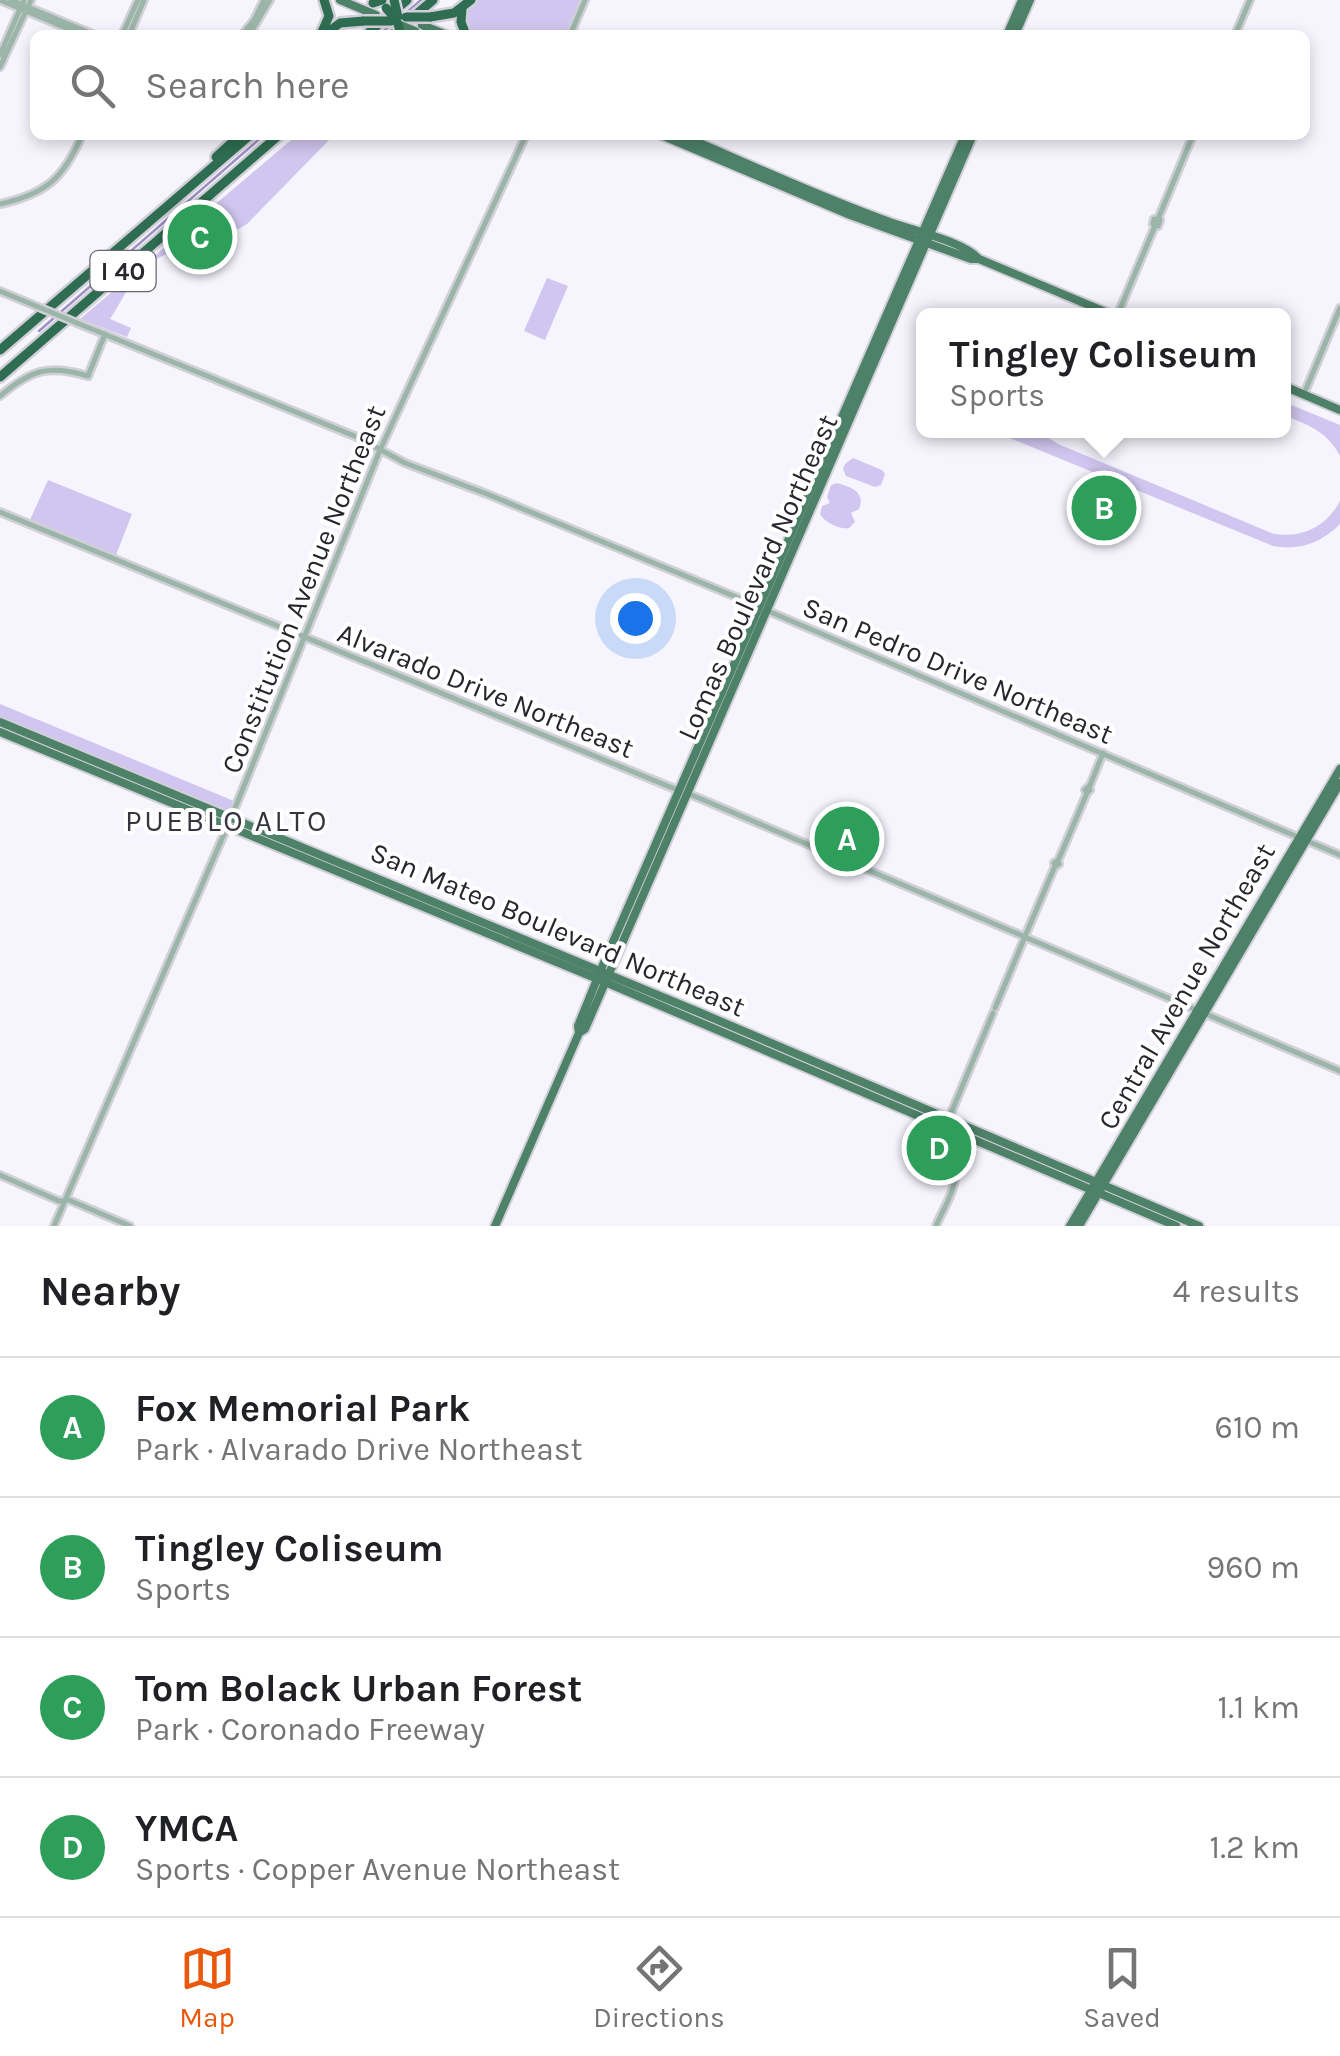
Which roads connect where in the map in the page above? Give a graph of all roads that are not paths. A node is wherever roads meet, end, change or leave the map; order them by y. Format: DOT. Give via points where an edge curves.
graph roads {
  1 [pos="0,0"];
  2 [pos="11,0"];
  3 [pos="141,0"];
  4 [pos="267,0"];
  5 [pos="324,0"];
  6 [pos="340,0"];
  7 [pos="396,0"];
  8 [pos="406,0"];
  9 [pos="433,0"];
  10 [pos="472,0"];
  11 [pos="585,0"];
  12 [pos="1022,0"];
  13 [pos="1030,0"];
  14 [pos="1250,0"];
  15 [pos="25,5"];
  16 [pos="375,8"];
  17 [pos="463,8"];
  18 [pos="408,24"];
  19 [pos="73,30"];
  20 [pos="83,30"];
  21 [pos="128,30"];
  22 [pos="249,30"];
  23 [pos="324,30"];
  24 [pos="330,30"];
  25 [pos="371,30"];
  26 [pos="371,30"];
  27 [pos="398,30"];
  28 [pos="464,30"];
  29 [pos="572,30"];
  30 [pos="1009,30"];
  31 [pos="1017,30"];
  32 [pos="1237,30"];
  33 [pos="0,55"];
  34 [pos="0,68"];
  35 [pos="80,140"];
  36 [pos="235,140"];
  37 [pos="244,140"];
  38 [pos="275,140"];
  39 [pos="282,140"];
  40 [pos="524,140"];
  41 [pos="673,140"];
  42 [pos="693,140"];
  43 [pos="963,140"];
  44 [pos="971,140"];
  45 [pos="1191,140"];
  46 [pos="246,166"];
  47 [pos="172,200"];
  48 [pos="0,204"];
  49 [pos="926,237"];
  50 [pos="0,291"];
  51 [pos="1097,308"];
  52 [pos="1119,308"];
  53 [pos="1340,308"];
  54 [pos="105,334"];
  55 [pos="0,350"];
  56 [pos="0,377"];
  57 [pos="1291,389"];
  58 [pos="1304,394"];
  59 [pos="0,396"];
  60 [pos="1340,410"];
  61 [pos="380,450"];
  62 [pos="0,512"];
  63 [pos="764,609"];
  64 [pos="304,637"];
  65 [pos="0,722"];
  66 [pos="0,732"];
  67 [pos="1103,753"];
  68 [pos="1340,769"];
  69 [pos="1340,783"];
  70 [pos="683,792"];
  71 [pos="229,821"];
  72 [pos="1303,839"];
  73 [pos="1340,855"];
  74 [pos="1025,937"];
  75 [pos="603,976"];
  76 [pos="1201,1012"];
  77 [pos="1340,1071"];
  78 [pos="948,1123"];
  79 [pos="958,1132"];
  80 [pos="968,1137"];
  81 [pos="1001,1142"];
  82 [pos="948,1148"];
  83 [pos="0,1175"];
  84 [pos="1098,1188"];
  85 [pos="64,1201"];
  86 [pos="54,1226"];
  87 [pos="130,1226"];
  88 [pos="495,1226"];
  89 [pos="936,1226"];
  90 [pos="1070,1226"];
  91 [pos="1079,1226"];
  92 [pos="1176,1226"];
  93 [pos="1199,1226"];
  1 -- 15 [label="street"];
  2 -- 15 [label="street"];
  3 -- 21 [label="street"];
  4 -- 22 [label="street"];
  5 -- 23 [label="highway" via="329,16"];
  6 -- 16 [label="main road"];
  7 -- 18 [label="highway, bridge"];
  7 -- 25 [label="highway"];
  8 -- 26 [label="highway"];
  9 -- 27 [label="highway"];
  10 -- 17 [label="highway"];
  11 -- 29 [label="street"];
  12 -- 30 [label="main road"];
  13 -- 31 [label="main road"];
  14 -- 32 [label="street"];
  15 -- 19 [label="street"];
  15 -- 20 [label="street"];
  15 -- 33 [label="street"];
  15 -- 34 [label="street"];
  16 -- 18 [label="highway, bridge"];
  16 -- 24 [label="highway"];
  17 -- 18 [label="highway"];
  17 -- 28 [label="highway"];
  35 -- 48 [label="street" via="54,180 32,196"];
  36 -- 47 [label="highway"];
  37 -- 47 [label="highway, I 40"];
  38 -- 46 [label="highway, I 40"];
  39 -- 46 [label="highway"];
  40 -- 61 [label="street, Constitution Avenue Northeast"];
  41 -- 49 [label="main road" via="873,224"];
  42 -- 49 [label="main road"];
  43 -- 49 [label="main road, Lomas Boulevard Northeast"];
  44 -- 49 [label="main road, Lomas Boulevard Northeast"];
  45 -- 52 [label="street"];
  46 -- 56 [label="highway, I 40"];
  47 -- 55 [label="highway, I 40"];
  49 -- 51 [label="main road"];
  49 -- 63 [label="main road, Lomas Boulevard Northeast"];
  50 -- 54 [label="street, San Pedro Drive Northeast, bridge"];
  53 -- 58 [label="street"];
  54 -- 59 [label="street" via="88,376 38,371"];
  54 -- 61 [label="street, San Pedro Drive Northeast"];
  57 -- 58 [label="main road"];
  58 -- 60 [label="main road"];
  61 -- 63 [label="street, San Pedro Drive Northeast"];
  61 -- 64 [label="street, Constitution Avenue Northeast"];
  62 -- 64 [label="street, Alvarado Drive Northeast"];
  63 -- 67 [label="street, San Pedro Drive Northeast"];
  63 -- 70 [label="main road, Lomas Boulevard Northeast"];
  64 -- 70 [label="street, Alvarado Drive Northeast"];
  64 -- 71 [label="street, Constitution Avenue Northeast"];
  65 -- 71 [label="main road, San Mateo Boulevard Northeast"];
  66 -- 71 [label="main road, San Mateo Boulevard Northeast"];
  67 -- 72 [label="street, San Pedro Drive Northeast"];
  67 -- 74 [label="street"];
  68 -- 72 [label="main road, Central Avenue Northeast"];
  69 -- 72 [label="main road"];
  70 -- 74 [label="street, Alvarado Drive Northeast"];
  70 -- 75 [label="main road, Lomas Boulevard Northeast"];
  71 -- 75 [label="main road, San Mateo Boulevard Northeast"];
  71 -- 85 [label="street, Constitution Avenue Northeast"];
  72 -- 73 [label="street, San Pedro Drive Northeast"];
  72 -- 76 [label="main road, Central Avenue Northeast"];
  74 -- 76 [label="street, Alvarado Drive Northeast"];
  74 -- 78 [label="street"];
  75 -- 78 [label="main road, San Mateo Boulevard Northeast"];
  75 -- 88 [label="main road, Lomas Boulevard Northeast"];
  76 -- 77 [label="street, Alvarado Drive Northeast"];
  76 -- 84 [label="main road, Central Avenue Northeast"];
  78 -- 79 [label="main road, San Mateo Boulevard Northeast"];
  78 -- 81 [label="main road, San Mateo Boulevard Northeast"];
  78 -- 82 [label="street"];
  79 -- 80 [label="main road, San Mateo Boulevard Northeast"];
  79 -- 82 [label="main road"];
  80 -- 81 [label="main road"];
  80 -- 84 [label="main road, San Mateo Boulevard Northeast"];
  81 -- 84 [label="main road, San Mateo Boulevard Northeast"];
  82 -- 89 [label="street" via="954,1182"];
  83 -- 85 [label="street"];
  84 -- 90 [label="main road"];
  84 -- 91 [label="main road"];
  84 -- 92 [label="main road"];
  84 -- 93 [label="main road"];
  85 -- 86 [label="street, Constitution Avenue Northeast"];
  85 -- 87 [label="street"];
}
